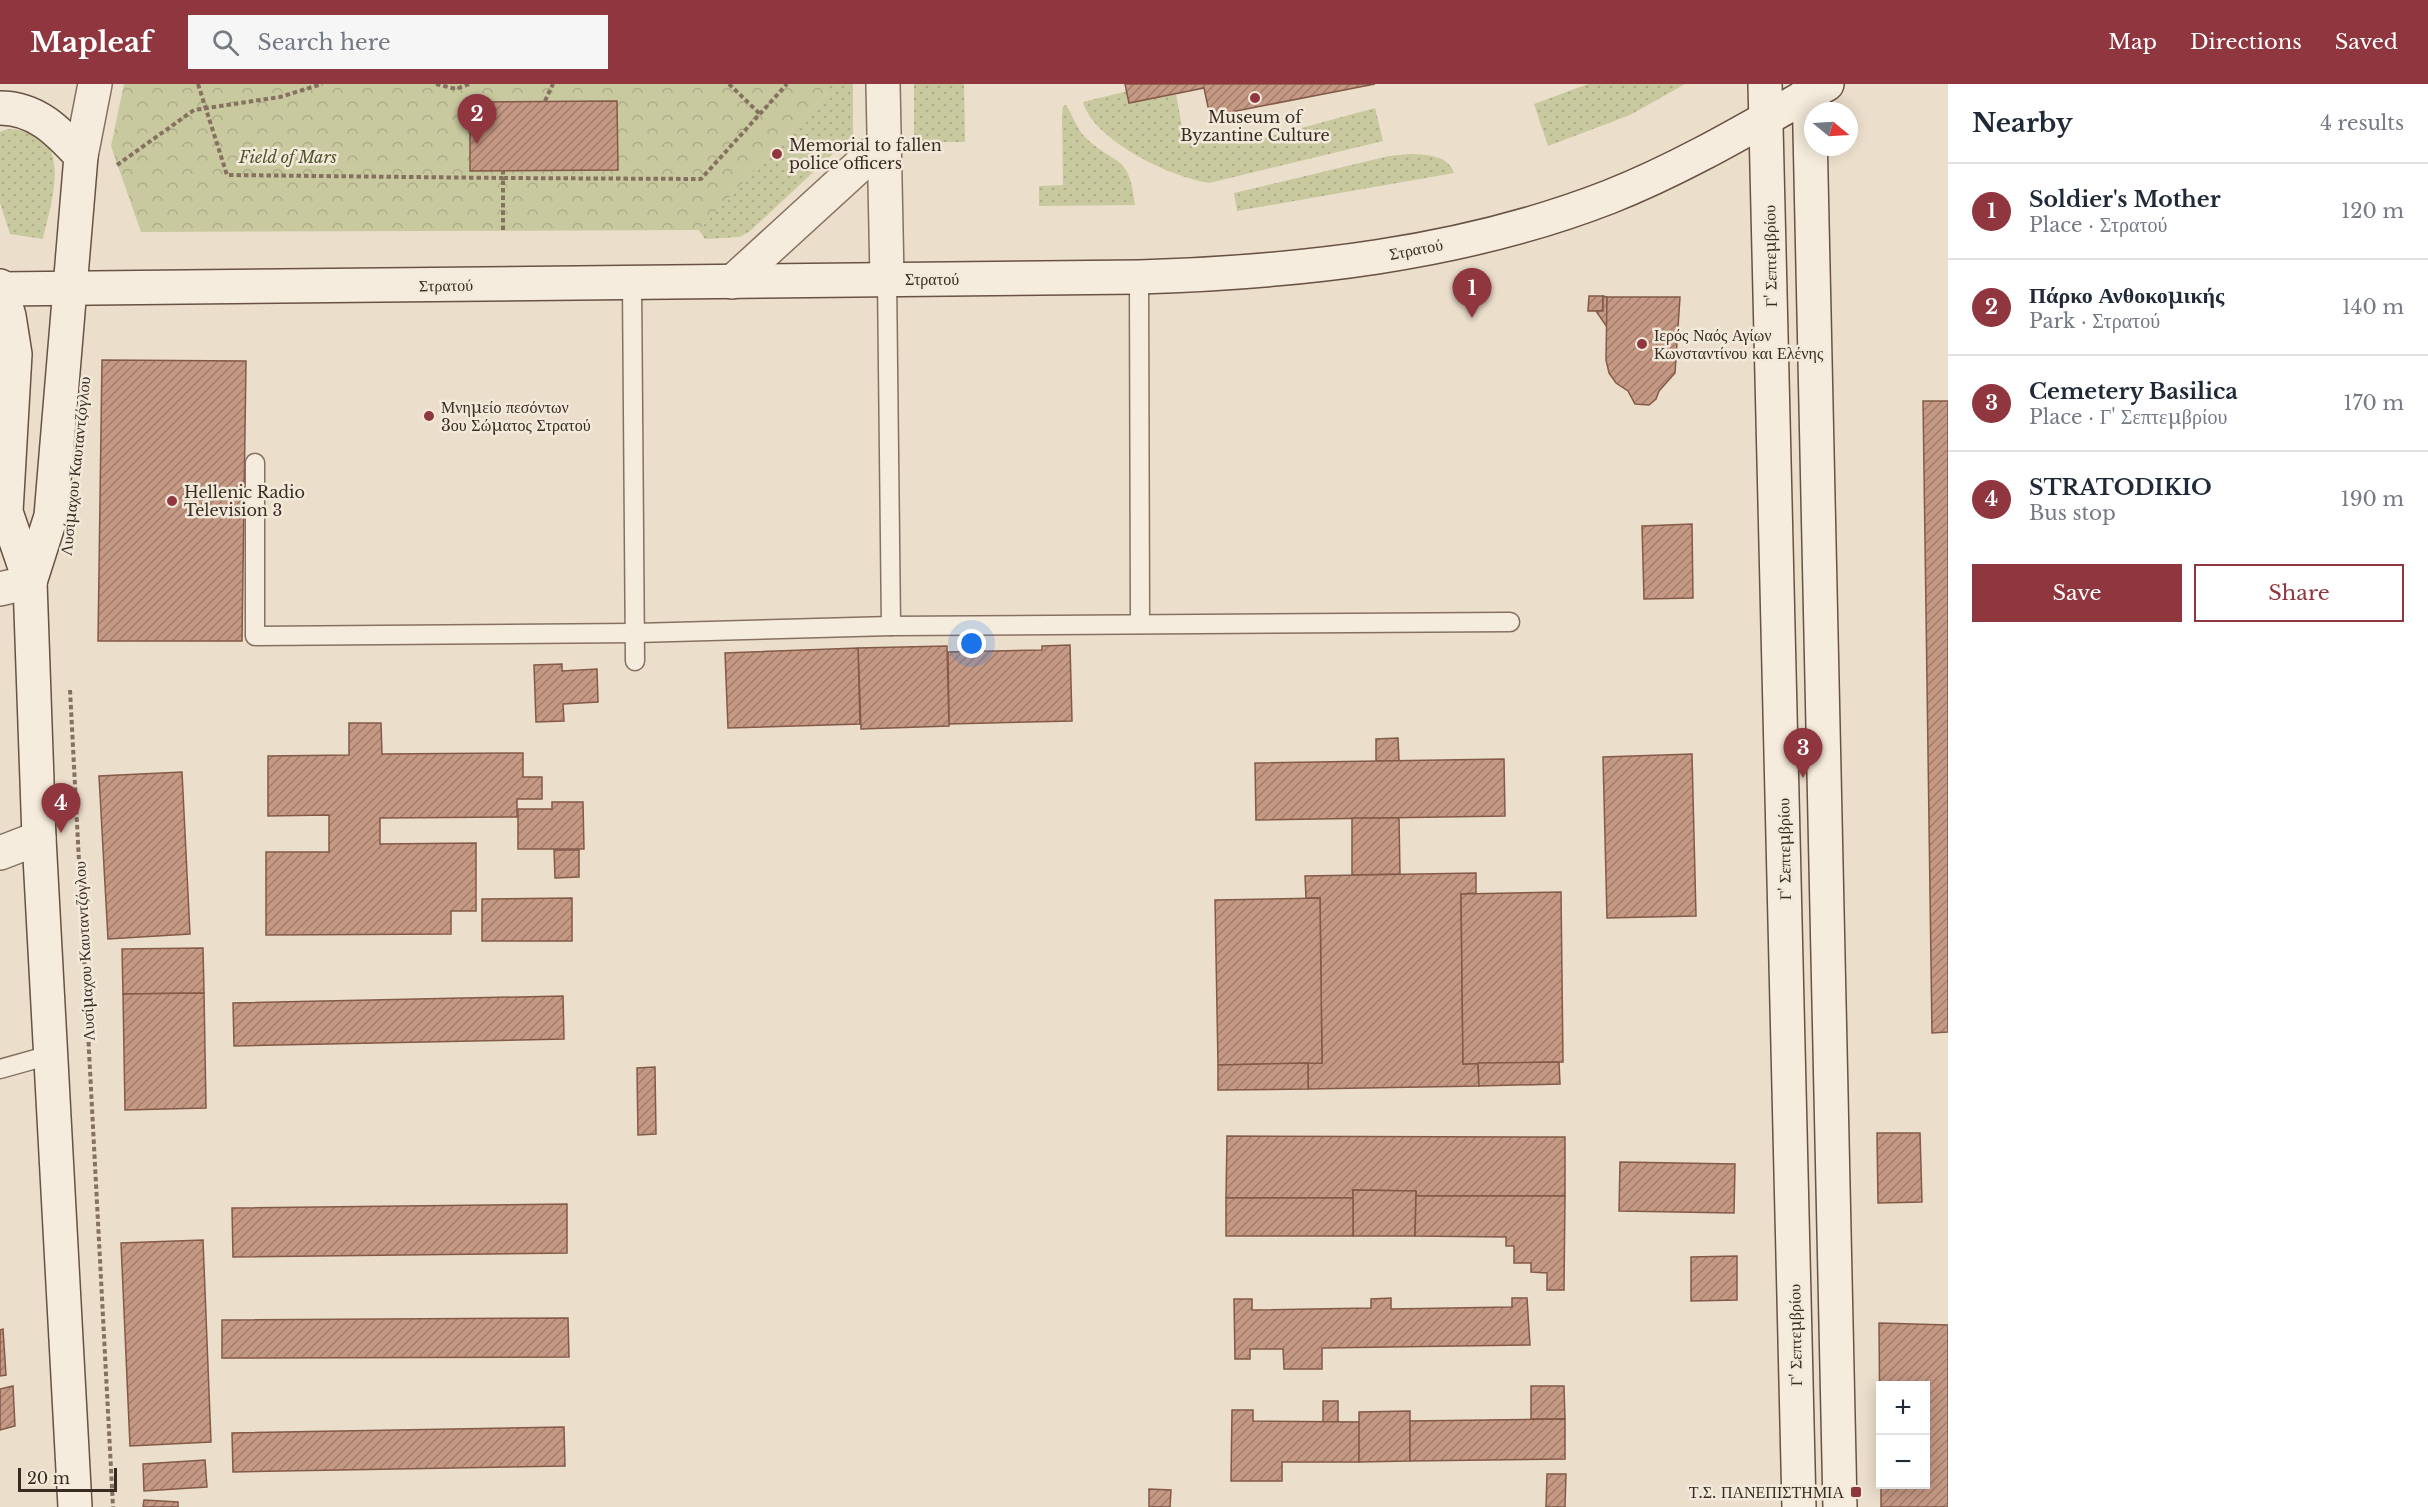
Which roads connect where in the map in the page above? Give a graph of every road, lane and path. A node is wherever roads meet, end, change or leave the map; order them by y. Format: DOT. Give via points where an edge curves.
graph roads {
  1 [pos="95,84"];
  2 [pos="198,84"];
  3 [pos="322,84"];
  4 [pos="436,84"];
  5 [pos="469,84"];
  6 [pos="553,84"];
  7 [pos="729,84"];
  8 [pos="787,84"];
  9 [pos="883,84"];
  10 [pos="1765,84"];
  11 [pos="1815,87"];
  12 [pos="545,101"];
  13 [pos="203,107"];
  14 [pos="0,108"];
  15 [pos="760,114"];
  16 [pos="1767,119"];
  17 [pos="884,143"];
  18 [pos="81,156"];
  19 [pos="117,165"];
  20 [pos="503,171"];
  21 [pos="503,178"];
  22 [pos="503,230"];
  23 [pos="1139,277"];
  24 [pos="886,279"];
  25 [pos="732,282"];
  26 [pos="632,284"];
  27 [pos="0,288"];
  28 [pos="72,289"];
  29 [pos="255,463"];
  30 [pos="15,585"];
  31 [pos="1510,622"];
  32 [pos="1140,624"];
  33 [pos="891,627"];
  34 [pos="636,633"];
  35 [pos="635,662"];
  36 [pos="70,689"];
  37 [pos="39,838"];
  38 [pos="0,853"];
  39 [pos="50,1055"];
  40 [pos="0,1069"];
  41 [pos="75,1507"];
  42 [pos="112,1507"];
  43 [pos="1799,1507"];
  44 [pos="1840,1507"];
  1 -- 18 [label="main road, Λυσίμαχου Καυταντζόγλου"];
  2 -- 13 [label="path"];
  3 -- 13 [label="path" via="280,97"];
  4 -- 5 [label="path" via="456,89"];
  6 -- 12 [label="path"];
  7 -- 15 [label="path"];
  8 -- 15 [label="path"];
  9 -- 17 [label="main road"];
  10 -- 16 [label="main road, Γ' Σεπτεμβρίου"];
  11 -- 16 [label="main road, Στρατού"];
  11 -- 44 [label="main road"];
  13 -- 19 [label="path"];
  13 -- 21 [label="path" via="227,175"];
  14 -- 18 [label="main road" via="15,108 39,117"];
  15 -- 21 [label="path" via="700,179"];
  16 -- 23 [label="main road, Στρατού" via="1607,198 1468,239 1324,264"];
  16 -- 43 [label="main road, Γ' Σεπτεμβρίου"];
  17 -- 24 [label="main road"];
  17 -- 25 [label="main road"];
  18 -- 28 [label="main road, Λυσίμαχου Καυταντζόγλου"];
  20 -- 21 [label="path"];
  21 -- 22 [label="path"];
  23 -- 24 [label="main road, Στρατού"];
  23 -- 32 [label="lane"];
  24 -- 25 [label="main road, Στρατού"];
  24 -- 33 [label="lane"];
  25 -- 26 [label="main road, Στρατού"];
  26 -- 28 [label="main road, Στρατού"];
  26 -- 34 [label="lane"];
  27 -- 28 [label="main road, Στρατού"];
  27 -- 30 [label="main road, Λυσίμαχου Καυταντζόγλου" via="15,354 6,512"];
  28 -- 30 [label="main road, Λυσίμαχου Καυταντζόγλου" via="51,516"];
  29 -- 34 [label="lane" via="255,636"];
  30 -- 37 [label="main road, Λυσίμαχου Καυταντζόγλου"];
  31 -- 32 [label="lane"];
  32 -- 33 [label="lane"];
  33 -- 34 [label="lane"];
  34 -- 35 [label="lane"];
  36 -- 42 [label="path, Λυσίμαχου Καυταντζόγλου"];
  37 -- 38 [label="main road"];
  37 -- 39 [label="main road, Λυσίμαχου Καυταντζόγλου"];
  39 -- 40 [label="lane"];
  39 -- 41 [label="main road, Λυσίμαχου Καυταντζόγλου"];
}
